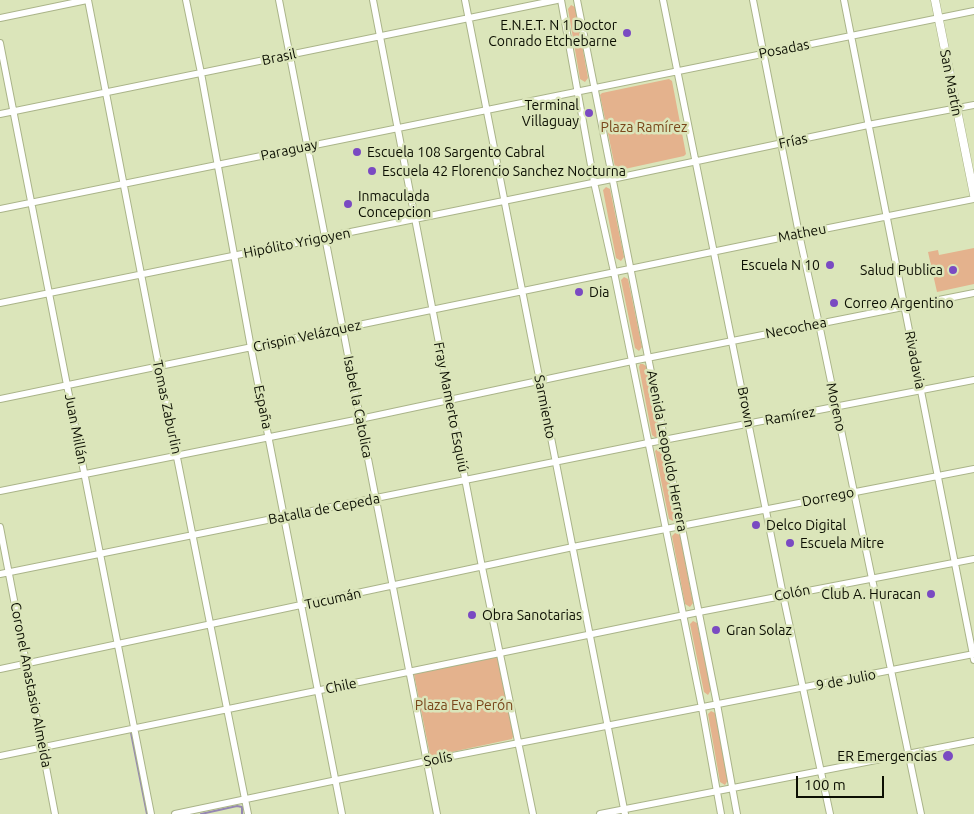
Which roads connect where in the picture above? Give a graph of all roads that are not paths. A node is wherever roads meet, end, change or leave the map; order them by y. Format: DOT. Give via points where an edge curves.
graph roads {
  1 [pos="88,0"];
  2 [pos="186,0"];
  3 [pos="279,0"];
  4 [pos="373,0"];
  5 [pos="465,0"];
  6 [pos="559,0"];
  7 [pos="577,0"];
  8 [pos="663,0"];
  9 [pos="753,0"];
  10 [pos="844,0"];
  11 [pos="935,0"];
  12 [pos="974,11"];
  13 [pos="0,18"];
  14 [pos="469,18"];
  15 [pos="939,18"];
  16 [pos="380,36"];
  17 [pos="850,36"];
  18 [pos="0,44"];
  19 [pos="763,53"];
  20 [pos="289,55"];
  21 [pos="678,71"];
  22 [pos="201,73"];
  23 [pos="594,88"];
  24 [pos="107,92"];
  25 [pos="577,92"];
  26 [pos="974,105"];
  27 [pos="956,109"];
  28 [pos="487,110"];
  29 [pos="14,112"];
  30 [pos="0,114"];
  31 [pos="868,125"];
  32 [pos="398,128"];
  33 [pos="782,144"];
  34 [pos="307,147"];
  35 [pos="696,162"];
  36 [pos="217,165"];
  37 [pos="612,179"];
  38 [pos="594,182"];
  39 [pos="124,184"];
  40 [pos="974,194"];
  41 [pos="974,199"];
  42 [pos="505,200"];
  43 [pos="31,203"];
  44 [pos="0,209"];
  45 [pos="887,217"];
  46 [pos="415,219"];
  47 [pos="799,234"];
  48 [pos="324,237"];
  49 [pos="714,252"];
  50 [pos="234,255"];
  51 [pos="631,269"];
  52 [pos="614,272"];
  53 [pos="142,274"];
  54 [pos="522,291"];
  55 [pos="974,292"];
  56 [pos="49,293"];
  57 [pos="0,303"];
  58 [pos="904,306"];
  59 [pos="433,310"];
  60 [pos="819,324"];
  61 [pos="342,329"];
  62 [pos="733,341"];
  63 [pos="251,348"];
  64 [pos="648,358"];
  65 [pos="632,361"];
  66 [pos="159,367"];
  67 [pos="540,380"];
  68 [pos="974,380"];
  69 [pos="68,386"];
  70 [pos="921,390"];
  71 [pos="0,399"];
  72 [pos="450,399"];
  73 [pos="836,407"];
  74 [pos="360,419"];
  75 [pos="749,423"];
  76 [pos="269,436"];
  77 [pos="664,440"];
  78 [pos="648,443"];
  79 [pos="177,456"];
  80 [pos="555,462"];
  81 [pos="974,469"];
  82 [pos="85,474"];
  83 [pos="938,476"];
  84 [pos="465,480"];
  85 [pos="0,491"];
  86 [pos="854,492"];
  87 [pos="375,498"];
  88 [pos="767,509"];
  89 [pos="284,517"];
  90 [pos="682,526"];
  91 [pos="0,527"];
  92 [pos="665,530"];
  93 [pos="193,535"];
  94 [pos="573,547"];
  95 [pos="100,554"];
  96 [pos="974,559"];
  97 [pos="955,562"];
  98 [pos="482,567"];
  99 [pos="9,572"];
  100 [pos="0,574"];
  101 [pos="871,578"];
  102 [pos="392,586"];
  103 [pos="783,595"];
  104 [pos="301,606"];
  105 [pos="699,612"];
  106 [pos="682,616"];
  107 [pos="210,625"];
  108 [pos="590,635"];
  109 [pos="118,644"];
  110 [pos="500,653"];
  111 [pos="974,656"];
  112 [pos="26,663"];
  113 [pos="0,669"];
  114 [pos="892,671"];
  115 [pos="409,672"];
  116 [pos="804,688"];
  117 [pos="317,691"];
  118 [pos="717,704"];
  119 [pos="702,708"];
  120 [pos="226,710"];
  121 [pos="608,726"];
  122 [pos="136,728"];
  123 [pos="974,741"];
  124 [pos="519,742"];
  125 [pos="42,748"];
  126 [pos="908,754"];
  127 [pos="0,756"];
  128 [pos="426,761"];
  129 [pos="820,770"];
  130 [pos="336,780"];
  131 [pos="732,787"];
  132 [pos="717,791"];
  133 [pos="245,798"];
  134 [pos="624,812"];
  135 [pos="55,814"];
  136 [pos="152,814"];
  137 [pos="175,814"];
  138 [pos="248,814"];
  139 [pos="342,814"];
  140 [pos="437,814"];
  141 [pos="533,814"];
  142 [pos="600,814"];
  143 [pos="721,814"];
  144 [pos="737,814"];
  145 [pos="830,814"];
  146 [pos="920,814"];
  1 -- 13 [label="street"];
  1 -- 24 [label="street, Tomas Zaburlin"];
  2 -- 22 [label="street, España"];
  3 -- 20 [label="street, Isabel la Catolica"];
  4 -- 16 [label="street, Fray Mamerto Esquiú"];
  5 -- 14 [label="street, Sarmiento"];
  6 -- 14 [label="street, Brasil"];
  6 -- 25 [label="street, Avenida Leopoldo Herrera"];
  7 -- 23 [label="street, Avenida Leopoldo Herrera"];
  8 -- 21 [label="street, Brown"];
  9 -- 19 [label="street, Moreno"];
  10 -- 17 [label="street, Rivadavia"];
  11 -- 15 [label="main road, San Martín"];
  12 -- 15 [label="street, Posadas"];
  14 -- 16 [label="street, Brasil"];
  14 -- 28 [label="street, Sarmiento"];
  15 -- 17 [label="street, Posadas"];
  15 -- 27 [label="main road, San Martín"];
  16 -- 20 [label="street, Brasil"];
  16 -- 32 [label="street, Fray Mamerto Esquiú"];
  17 -- 19 [label="street, Posadas"];
  17 -- 31 [label="street, Rivadavia"];
  18 -- 29 [label="street, Juan Millán"];
  19 -- 21 [label="street, Posadas"];
  19 -- 33 [label="street, Moreno"];
  20 -- 22 [label="street, Brasil"];
  20 -- 34 [label="street, Isabel la Catolica"];
  21 -- 23 [label="street, Posadas"];
  21 -- 35 [label="street, Brown"];
  22 -- 24 [label="street, Brasil"];
  22 -- 36 [label="street, España"];
  23 -- 25 [label="street"];
  23 -- 37 [label="street, Avenida Leopoldo Herrera"];
  24 -- 29 [label="street, Brasil"];
  24 -- 39 [label="street, Tomas Zaburlin"];
  25 -- 28 [label="street, Paraguay"];
  25 -- 38 [label="street, Avenida Leopoldo Herrera"];
  26 -- 27 [label="street, Frías"];
  27 -- 31 [label="street, Frías"];
  27 -- 40 [label="main road, San Martín"];
  28 -- 32 [label="street, Paraguay"];
  28 -- 42 [label="street, Sarmiento"];
  29 -- 30 [label="street, Brasil"];
  29 -- 43 [label="street, Juan Millán"];
  31 -- 33 [label="street, Frías"];
  31 -- 45 [label="street, Rivadavia"];
  32 -- 34 [label="street, Paraguay"];
  32 -- 46 [label="street, Fray Mamerto Esquiú"];
  33 -- 35 [label="street, Frías"];
  33 -- 47 [label="street, Moreno"];
  34 -- 36 [label="street, Paraguay"];
  34 -- 48 [label="street, Isabel la Catolica"];
  35 -- 37 [label="street, Frías"];
  35 -- 49 [label="street, Brown"];
  36 -- 39 [label="street, Paraguay"];
  36 -- 50 [label="street, España"];
  37 -- 38 [label="street, Frías"];
  37 -- 51 [label="street, Avenida Leopoldo Herrera"];
  38 -- 42 [label="street, Hipólito Yrigoyen"];
  38 -- 52 [label="street, Avenida Leopoldo Herrera"];
  39 -- 43 [label="street, Paraguay"];
  39 -- 53 [label="street, Tomas Zaburlin"];
  41 -- 45 [label="street, Matheu"];
  42 -- 46 [label="street, Hipólito Yrigoyen"];
  42 -- 54 [label="street, Sarmiento"];
  43 -- 44 [label="street, Paraguay"];
  43 -- 56 [label="street, Juan Millán"];
  45 -- 47 [label="street, Matheu"];
  45 -- 58 [label="street, Rivadavia"];
  46 -- 48 [label="street, Hipólito Yrigoyen"];
  46 -- 59 [label="street, Fray Mamerto Esquiú"];
  47 -- 49 [label="street, Matheu"];
  47 -- 60 [label="street, Moreno"];
  48 -- 50 [label="street, Hipólito Yrigoyen"];
  48 -- 61 [label="street, Isabel la Catolica"];
  49 -- 51 [label="street, Matheu"];
  49 -- 62 [label="street, Brown"];
  50 -- 53 [label="street, Hipólito Yrigoyen"];
  50 -- 63 [label="street, España"];
  51 -- 52 [label="street, Matheu"];
  51 -- 64 [label="street, Avenida Leopoldo Herrera"];
  52 -- 54 [label="street, Crispin Velázquez"];
  52 -- 65 [label="street, Avenida Leopoldo Herrera"];
  53 -- 56 [label="street, Hipólito Yrigoyen"];
  53 -- 66 [label="street, Tomas Zaburlin"];
  54 -- 59 [label="street, Crispin Velázquez"];
  54 -- 67 [label="street, Sarmiento"];
  55 -- 58 [label="street, Necochea"];
  56 -- 57 [label="street, Hipólito Yrigoyen"];
  56 -- 69 [label="street, Juan Millán"];
  58 -- 60 [label="street, Necochea"];
  58 -- 70 [label="street, Rivadavia"];
  59 -- 61 [label="street, Crispin Velázquez"];
  59 -- 72 [label="street, Fray Mamerto Esquiú"];
  60 -- 62 [label="street, Necochea"];
  60 -- 73 [label="street, Moreno"];
  61 -- 63 [label="street, Crispin Velázquez"];
  61 -- 74 [label="street, Isabel la Catolica"];
  62 -- 64 [label="street, Necochea"];
  62 -- 75 [label="street, Brown"];
  63 -- 66 [label="street, Crispin Velázquez"];
  63 -- 76 [label="street, España"];
  64 -- 65 [label="street, Necochea"];
  64 -- 77 [label="street, Avenida Leopoldo Herrera"];
  65 -- 67 [label="street, Necochea"];
  65 -- 78 [label="street, Avenida Leopoldo Herrera"];
  66 -- 69 [label="street, Crispin Velázquez"];
  66 -- 79 [label="street, Tomas Zaburlin"];
  67 -- 72 [label="street, Necochea"];
  67 -- 80 [label="street, Sarmiento"];
  68 -- 70 [label="street, Ramírez"];
  69 -- 71 [label="street, Crispin Velázquez"];
  69 -- 82 [label="street, Juan Millán"];
  70 -- 73 [label="street, Ramírez"];
  70 -- 83 [label="street, Rivadavia"];
  72 -- 74 [label="street, Necochea"];
  72 -- 84 [label="street, Fray Mamerto Esquiú"];
  73 -- 75 [label="street, Ramírez"];
  73 -- 86 [label="street, Moreno"];
  74 -- 76 [label="street, Necochea"];
  74 -- 87 [label="street, Isabel la Catolica"];
  75 -- 77 [label="street, Ramírez"];
  75 -- 88 [label="street, Brown"];
  76 -- 79 [label="street, Necochea"];
  76 -- 89 [label="street, España"];
  77 -- 78 [label="street, Ramírez"];
  77 -- 90 [label="street, Avenida Leopoldo Herrera"];
  78 -- 80 [label="street, Batalla de Cepeda"];
  78 -- 92 [label="street, Avenida Leopoldo Herrera"];
  79 -- 82 [label="street, Necochea"];
  79 -- 93 [label="street, Tomas Zaburlin"];
  80 -- 84 [label="street, Batalla de Cepeda"];
  80 -- 94 [label="street, Sarmiento"];
  81 -- 83 [label="street, Dorrego"];
  82 -- 85 [label="street, Necochea"];
  82 -- 95 [label="street, Juan Millán"];
  83 -- 86 [label="street, Dorrego"];
  83 -- 97 [label="street, Rivadavia"];
  84 -- 87 [label="street, Batalla de Cepeda"];
  84 -- 98 [label="street, Fray Mamerto Esquiú"];
  86 -- 88 [label="street, Dorrego"];
  86 -- 101 [label="street, Moreno"];
  87 -- 89 [label="street, Batalla de Cepeda"];
  87 -- 102 [label="street, Isabel la Catolica"];
  88 -- 90 [label="street, Dorrego"];
  88 -- 103 [label="street, Brown"];
  89 -- 93 [label="street, Batalla de Cepeda"];
  89 -- 104 [label="street, España"];
  90 -- 92 [label="street, Dorrego"];
  90 -- 105 [label="street, Avenida Leopoldo Herrera"];
  91 -- 99 [label="street, Coronel Anastasio Almeida"];
  92 -- 94 [label="street, Tucumán"];
  92 -- 106 [label="street, Avenida Leopoldo Herrera"];
  93 -- 95 [label="street, Batalla de Cepeda"];
  93 -- 107 [label="street, Tomas Zaburlin"];
  94 -- 98 [label="street, Tucumán"];
  94 -- 108 [label="street, Sarmiento"];
  95 -- 99 [label="street, Batalla de Cepeda"];
  95 -- 109 [label="street, Juan Millán"];
  96 -- 97 [label="street, Colón"];
  97 -- 101 [label="street, Colón"];
  97 -- 111 [label="street, Rivadavia"];
  98 -- 102 [label="street, Tucumán"];
  98 -- 110 [label="street, Fray Mamerto Esquiú"];
  99 -- 100 [label="street, Batalla de Cepeda"];
  99 -- 112 [label="street, Coronel Anastasio Almeida"];
  101 -- 103 [label="street, Colón"];
  101 -- 114 [label="street, Moreno"];
  102 -- 104 [label="street, Tucumán"];
  102 -- 115 [label="street, Isabel la Catolica"];
  103 -- 105 [label="street, Colón"];
  103 -- 116 [label="street, Brown"];
  104 -- 107 [label="street, Tucumán"];
  104 -- 117 [label="street, España"];
  105 -- 106 [label="street, Colón"];
  105 -- 118 [label="street, Avenida Leopoldo Herrera"];
  106 -- 108 [label="street, Chile"];
  106 -- 119 [label="street, Avenida Leopoldo Herrera"];
  107 -- 109 [label="street, Tucumán"];
  107 -- 120 [label="street, Tomas Zaburlin"];
  108 -- 110 [label="street, Chile"];
  108 -- 121 [label="street, Sarmiento"];
  109 -- 112 [label="street, Tucumán"];
  109 -- 122 [label="street, Juan Millán"];
  110 -- 115 [label="street, Chile"];
  110 -- 124 [label="street, Fray Mamerto Esquiú"];
  111 -- 114 [label="street, 9 de Julio"];
  112 -- 113 [label="street, Tucumán"];
  112 -- 125 [label="street, Coronel Anastasio Almeida"];
  114 -- 116 [label="street, 9 de Julio"];
  114 -- 126 [label="street, Moreno"];
  115 -- 117 [label="street, Chile"];
  115 -- 128 [label="street, Isabel la Catolica"];
  116 -- 118 [label="street, 9 de Julio"];
  116 -- 129 [label="street, Brown"];
  117 -- 120 [label="street, Chile"];
  117 -- 130 [label="street, España"];
  118 -- 119 [label="street, 9 de Julio"];
  118 -- 131 [label="street, Avenida Leopoldo Herrera"];
  119 -- 121 [label="street, Solís"];
  119 -- 132 [label="street, Avenida Leopoldo Herrera"];
  120 -- 122 [label="street, Chile"];
  120 -- 133 [label="street, Tomas Zaburlin"];
  121 -- 124 [label="street, Solís"];
  121 -- 134 [label="street, Sarmiento"];
  122 -- 125 [label="street, Chile"];
  122 -- 136 [label="street, Juan Millán"];
  123 -- 126 [label="street"];
  124 -- 128 [label="street, Solís"];
  124 -- 141 [label="street, Fray Mamerto Esquiú"];
  125 -- 127 [label="street, Chile"];
  125 -- 135 [label="street, Coronel Anastasio Almeida"];
  126 -- 129 [label="street"];
  126 -- 146 [label="street, Moreno"];
  128 -- 130 [label="street, Solís"];
  128 -- 140 [label="street, Isabel la Catolica"];
  129 -- 131 [label="street"];
  129 -- 145 [label="street, Brown"];
  130 -- 133 [label="street, Solís"];
  130 -- 139 [label="street, España"];
  131 -- 132 [label="street"];
  131 -- 144 [label="street, Avenida Leopoldo Herrera"];
  132 -- 134 [label="street"];
  132 -- 143 [label="street, Avenida Leopoldo Herrera"];
  133 -- 137 [label="street, Solís"];
  133 -- 138 [label="street, Tomas Zaburlin"];
  134 -- 142 [label="street"];
}
